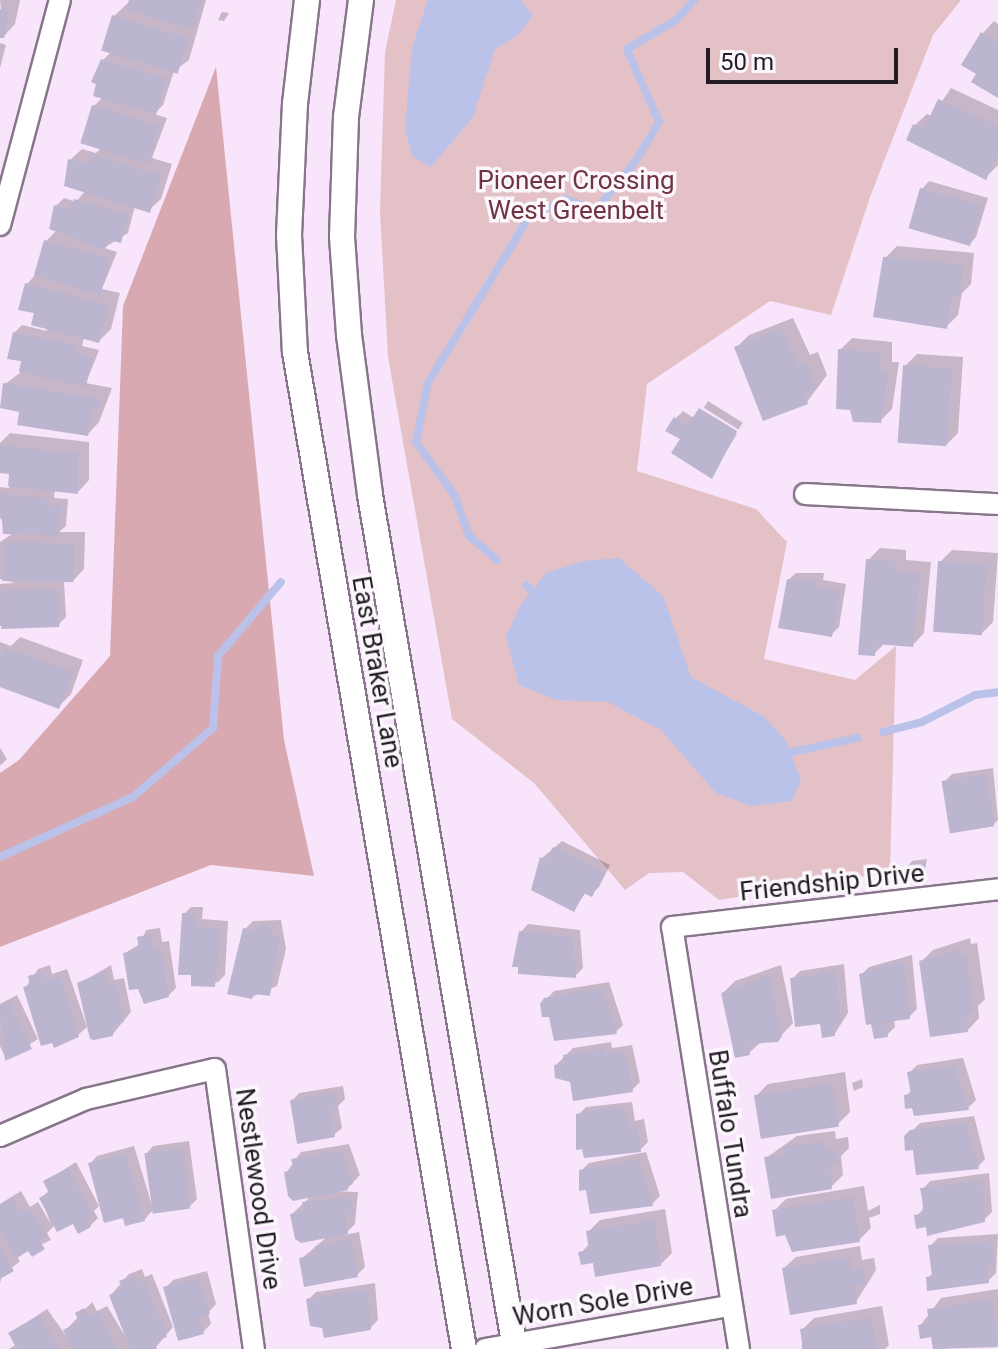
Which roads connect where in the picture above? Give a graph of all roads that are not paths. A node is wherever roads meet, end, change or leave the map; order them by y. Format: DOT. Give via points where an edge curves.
graph roads {
  1 [pos="60,0"];
  2 [pos="307,0"];
  3 [pos="361,0"];
  4 [pos="0,225"];
  5 [pos="805,494"];
  6 [pos="998,504"];
  7 [pos="998,889"];
  8 [pos="672,927"];
  9 [pos="0,1136"];
  10 [pos="729,1306"];
  11 [pos="514,1346"];
  12 [pos="254,1349"];
  13 [pos="464,1349"];
  14 [pos="485,1349"];
  15 [pos="739,1349"];
  1 -- 4 [label="street"];
  2 -- 13 [label="street, East Braker Lane" via="295,103 289,235 295,352"];
  3 -- 11 [label="street, East Braker Lane" via="345,147 342,237 349,335 370,495"];
  5 -- 6 [label="street"];
  7 -- 8 [label="street, Friendship Drive"];
  8 -- 10 [label="street, Buffalo Tundra"];
  9 -- 12 [label="street, Nestlewood Drive" via="86,1099 215,1069"];
  10 -- 11 [label="street, Worn Sole Drive"];
  10 -- 15 [label="street, Buffalo Tundra"];
  11 -- 14 [label="street, Worn Sole Drive"];
}
